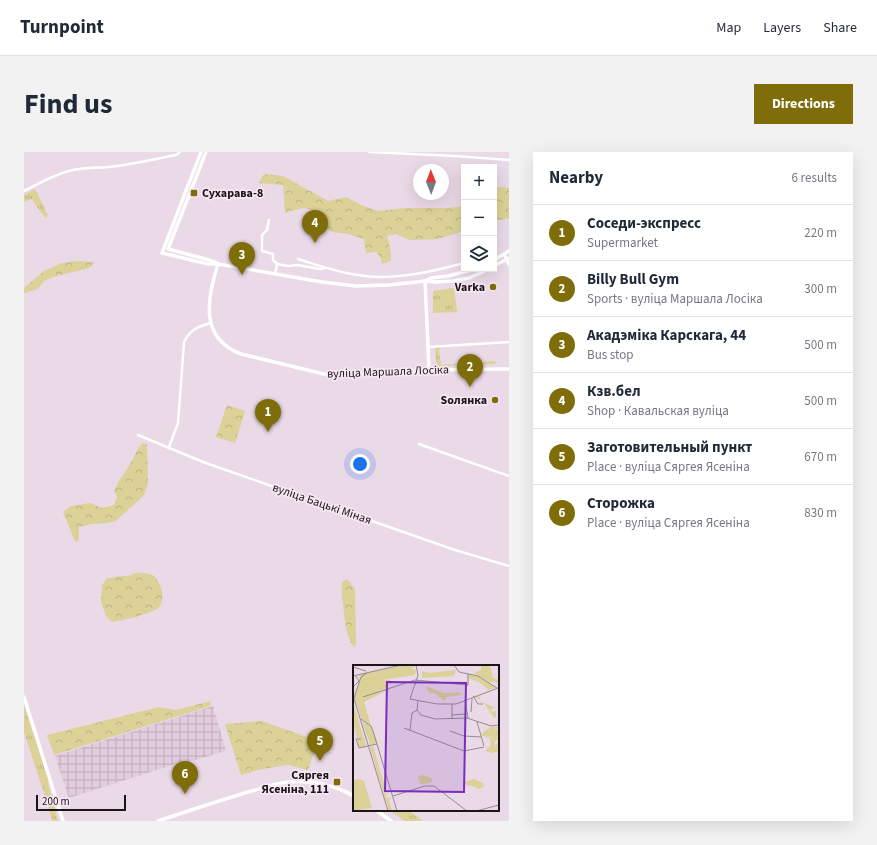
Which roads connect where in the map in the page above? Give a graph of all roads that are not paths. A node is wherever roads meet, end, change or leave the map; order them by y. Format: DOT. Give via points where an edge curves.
graph roads {
  1 [pos="180,152"];
  2 [pos="201,152"];
  3 [pos="206,152"];
  4 [pos="369,152"];
  5 [pos="509,160"];
  6 [pos="24,192"];
  7 [pos="269,220"];
  8 [pos="168,249"];
  9 [pos="509,251"];
  10 [pos="166,254"];
  11 [pos="504,254"];
  12 [pos="497,258"];
  13 [pos="508,258"];
  14 [pos="298,259"];
  15 [pos="218,264"];
  16 [pos="277,264"];
  17 [pos="461,264"];
  18 [pos="497,264"];
  19 [pos="509,265"];
  20 [pos="326,267"];
  21 [pos="424,272"];
  22 [pos="463,272"];
  23 [pos="482,272"];
  24 [pos="275,274"];
  25 [pos="425,281"];
  26 [pos="210,323"];
  27 [pos="509,342"];
  28 [pos="428,347"];
  29 [pos="509,368"];
  30 [pos="429,370"];
  31 [pos="138,435"];
  32 [pos="419,444"];
  33 [pos="169,447"];
  34 [pos="509,476"];
  35 [pos="509,566"];
  36 [pos="24,697"];
  37 [pos="353,795"];
  38 [pos="377,811"];
  39 [pos="63,821"];
  40 [pos="158,821"];
  41 [pos="392,821"];
  1 -- 6 [label="street" via="136,163 69,171"];
  2 -- 10 [label="main road" via="162,253"];
  3 -- 8 [label="main road"];
  4 -- 5 [label="street"];
  7 -- 16 [label="street" via="267,230 262,235 262,251 273,254 273,260"];
  8 -- 10 [label="main road"];
  8 -- 15 [label="main road"];
  9 -- 11 [label="main road"];
  10 -- 15 [label="main road"];
  11 -- 12 [label="main road"];
  11 -- 13 [label="street"];
  13 -- 18 [label="main road"];
  13 -- 19 [label="street"];
  14 -- 20 [label="street"];
  15 -- 24 [label="main road"];
  15 -- 26 [label="main road, вуліца Маршала Лосіка" via="209,303"];
  16 -- 20 [label="street" via="320,269"];
  16 -- 24 [label="street"];
  17 -- 21 [label="street"];
  20 -- 21 [label="street" via="376,277"];
  21 -- 25 [label="street"];
  22 -- 25 [label="main road"];
  23 -- 25 [label="main road" via="462,279"];
  24 -- 25 [label="main road" via="356,286"];
  25 -- 28 [label="main road"];
  26 -- 30 [label="main road, вуліца Маршала Лосіка" via="226,346 236,352 316,373"];
  26 -- 33 [label="street" via="193,330 184,342 178,424"];
  27 -- 28 [label="street"];
  28 -- 30 [label="main road"];
  29 -- 30 [label="main road, вуліца Маршала Лосіка"];
  31 -- 33 [label="street, вуліца Бацькі Міная"];
  32 -- 34 [label="street"];
  33 -- 35 [label="street, вуліца Бацькі Міная" via="202,462 336,509"];
  36 -- 39 [label="main road"];
  37 -- 40 [label="main road" via="327,785 288,782"];
  38 -- 41 [label="main road"];
}
